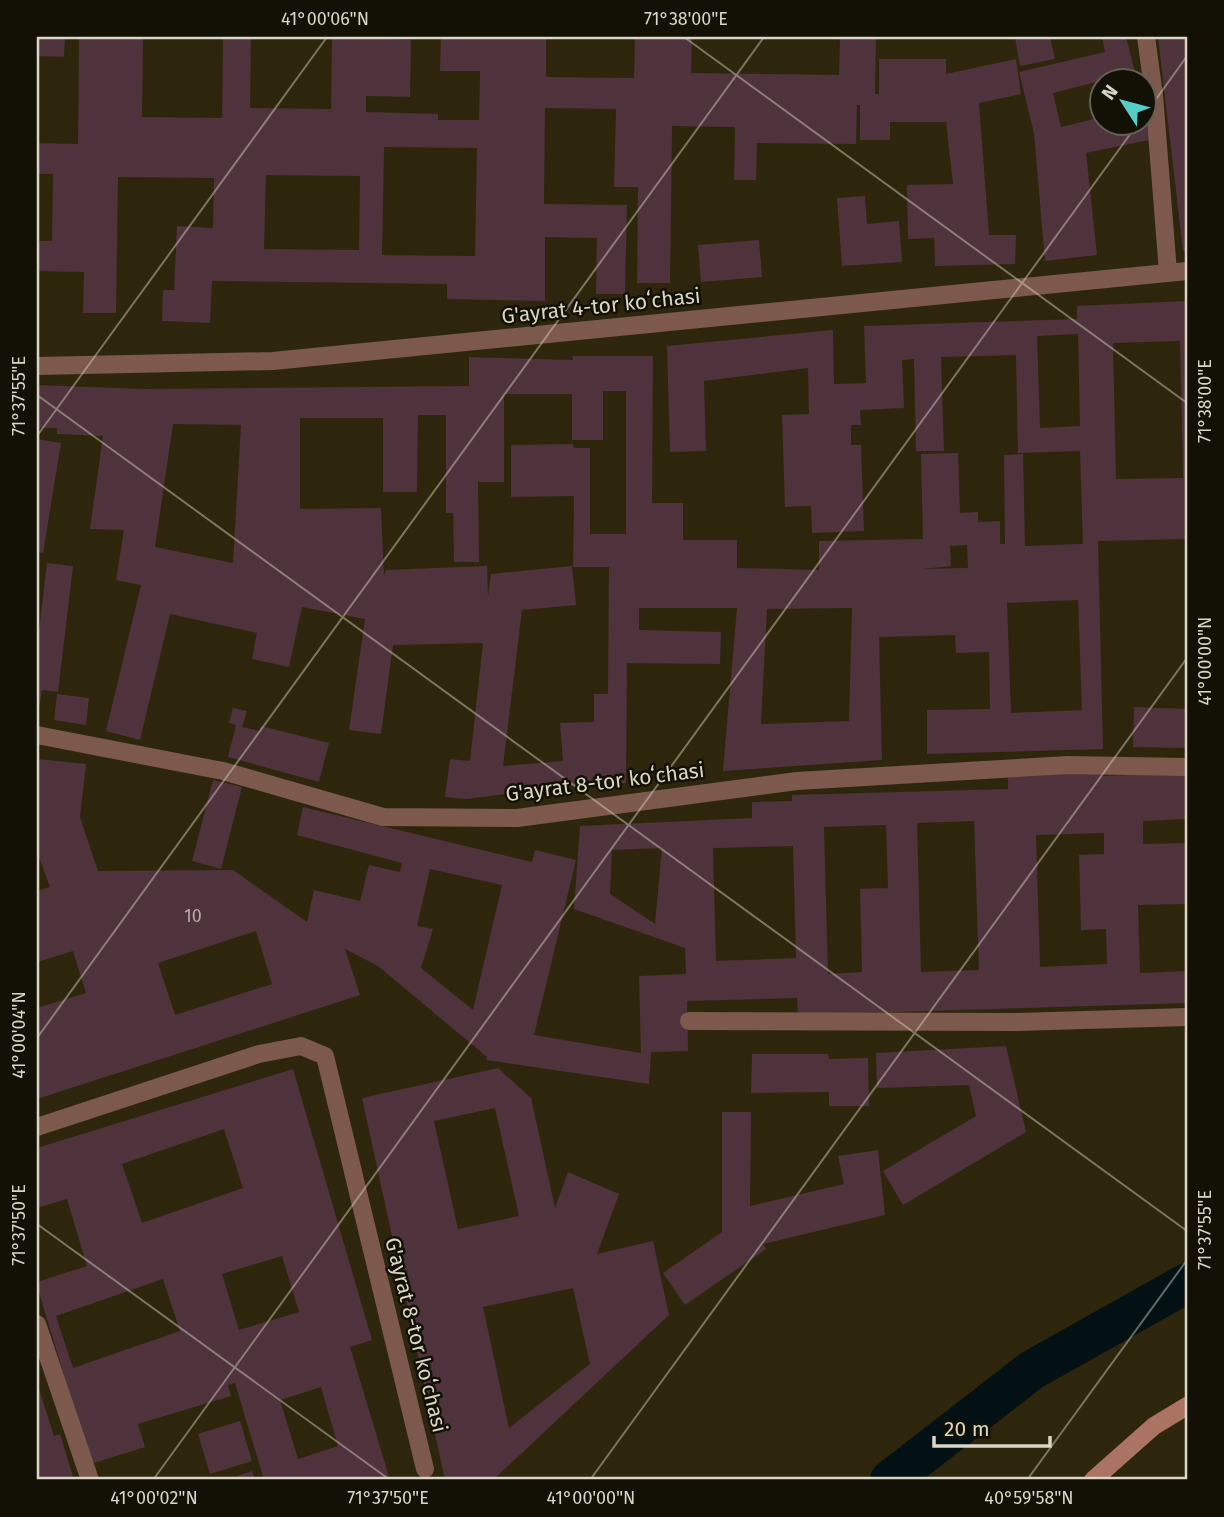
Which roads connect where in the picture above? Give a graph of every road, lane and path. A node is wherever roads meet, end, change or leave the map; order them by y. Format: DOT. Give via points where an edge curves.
graph roads {
  1 [pos="1146,37"];
  2 [pos="1187,271"];
  3 [pos="1168,272"];
  4 [pos="37,366"];
  5 [pos="37,735"];
  6 [pos="1187,767"];
  7 [pos="1187,1017"];
  8 [pos="690,1021"];
  9 [pos="37,1127"];
  10 [pos="37,1324"];
  11 [pos="1187,1406"];
  12 [pos="425,1469"];
  13 [pos="90,1480"];
  14 [pos="1093,1480"];
  1 -- 3 [label="street"];
  2 -- 3 [label="street, G'ayrat 4-tor koʻchasi"];
  3 -- 4 [label="street, G'ayrat 4-tor koʻchasi" via="273,360"];
  5 -- 6 [label="street, G'ayrat 8-tor koʻchasi" via="223,771 383,817 517,818 811,780 1068,765"];
  7 -- 8 [label="street" via="1017,1022"];
  9 -- 12 [label="street, G'ayrat 8-tor koʻchasi" via="259,1054 301,1046 325,1056"];
  10 -- 13 [label="street"];
  11 -- 14 [label="street" via="1154,1426"];
}
